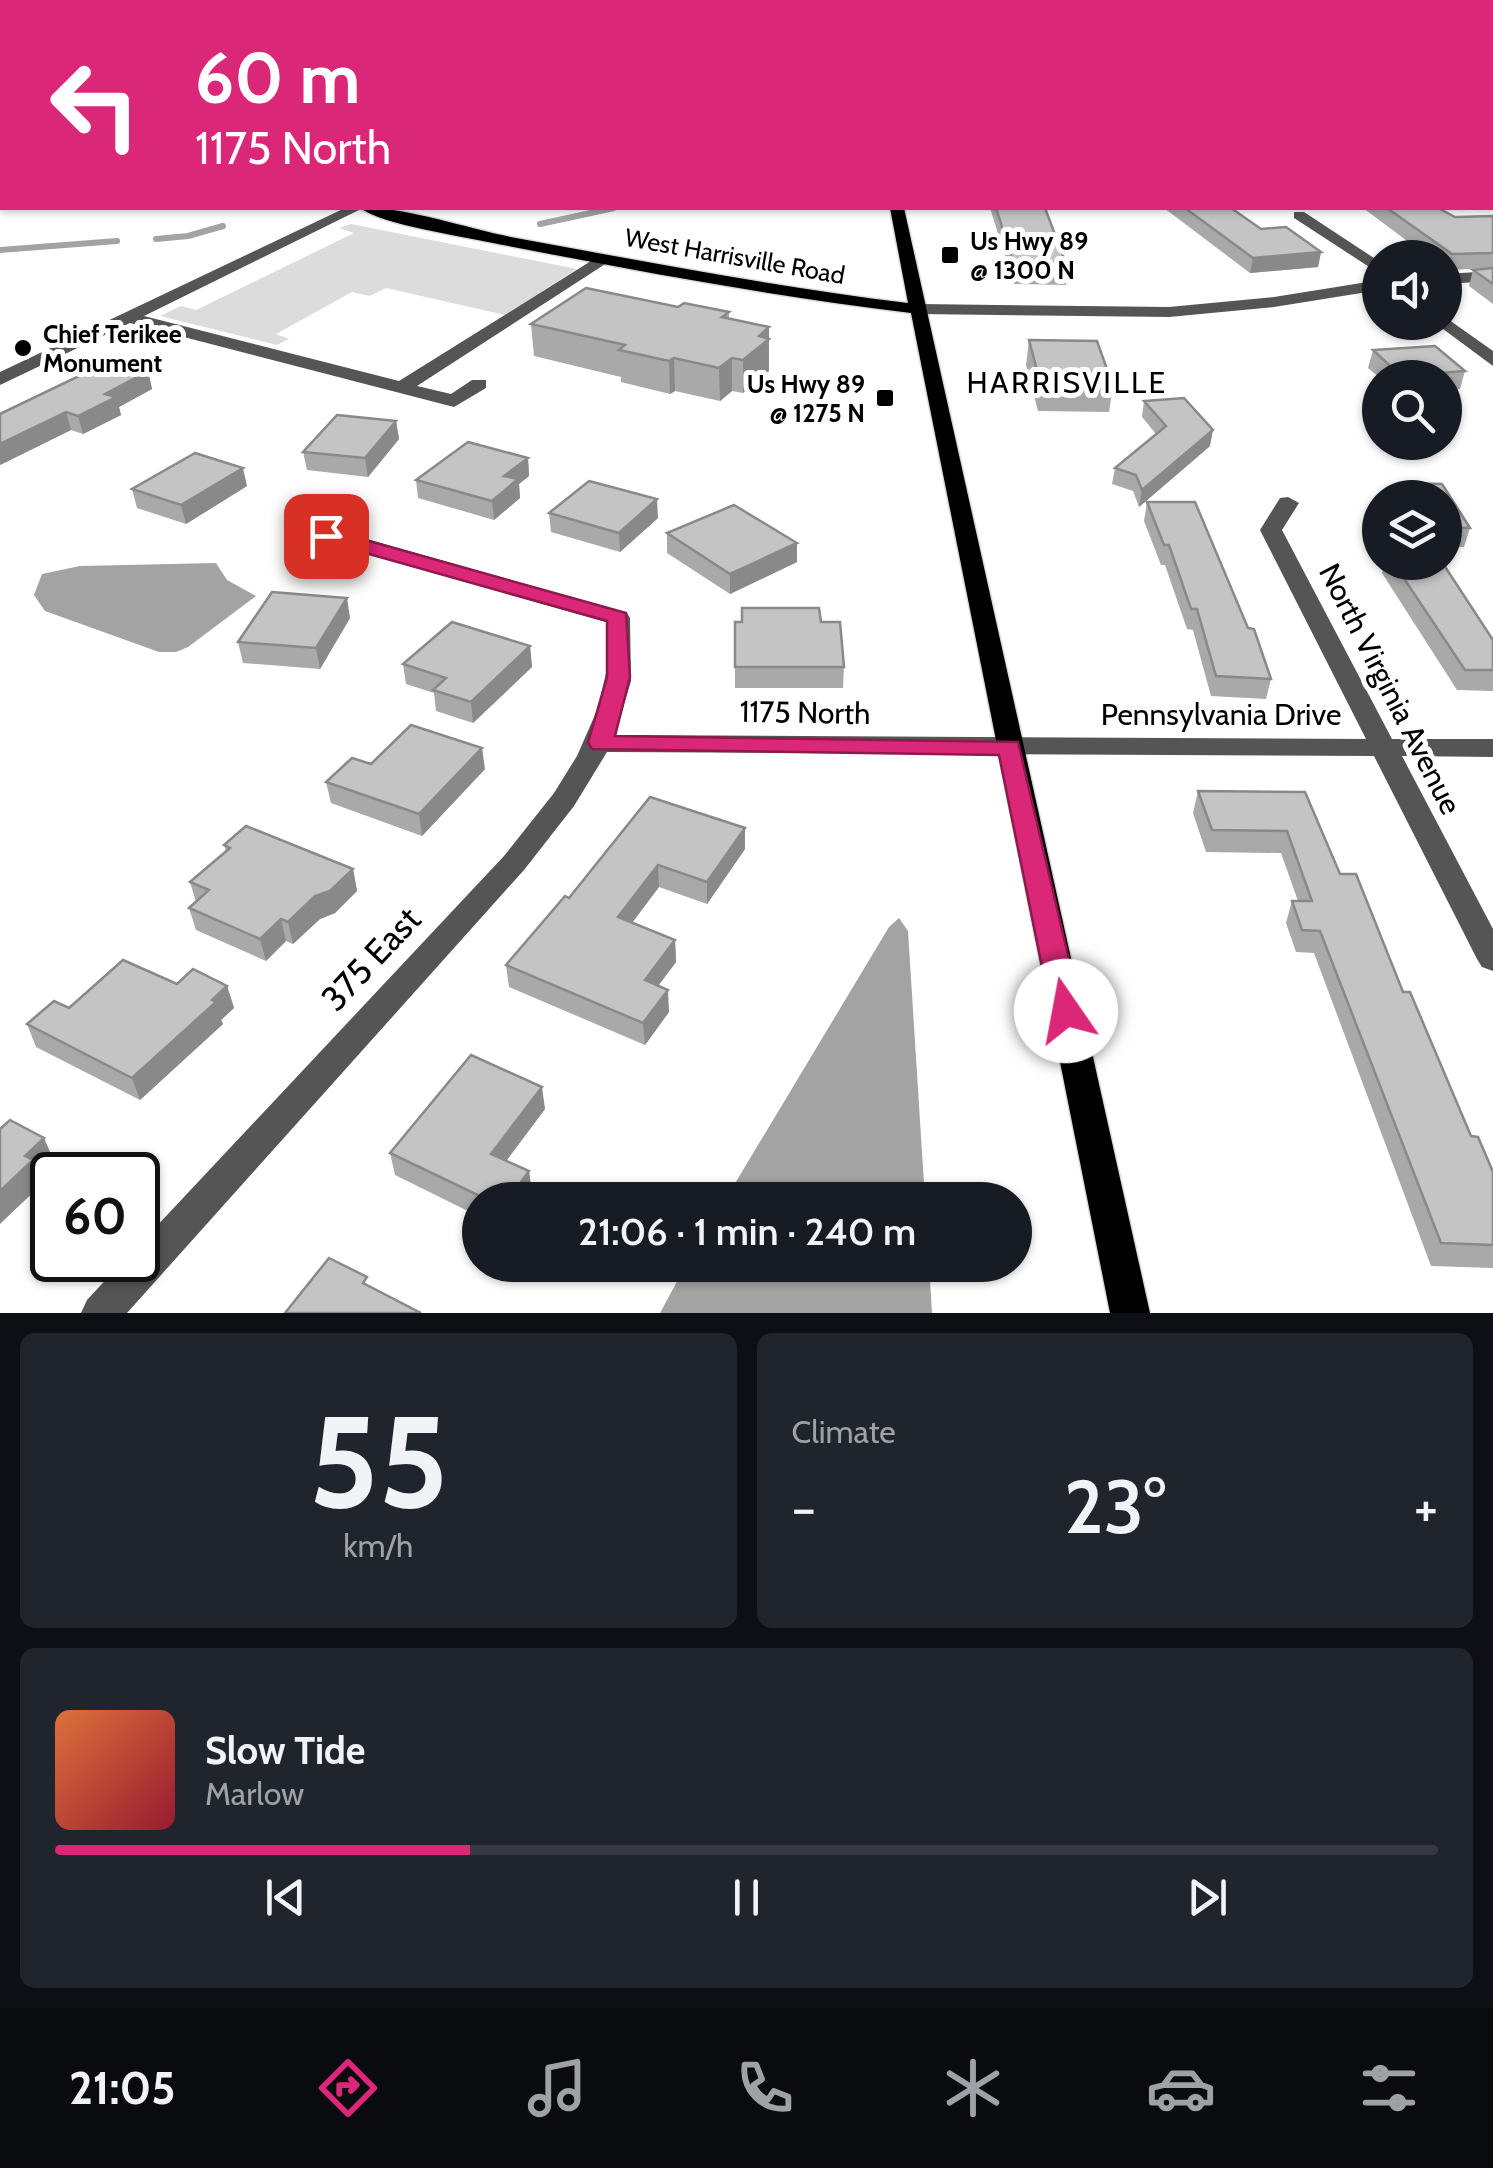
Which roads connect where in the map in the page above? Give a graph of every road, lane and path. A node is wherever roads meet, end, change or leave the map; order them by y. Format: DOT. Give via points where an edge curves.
graph roads {
  1 [pos="352,210"];
  2 [pos="376,210"];
  3 [pos="896,210"];
  4 [pos="1299,215"];
  5 [pos="1362,257"];
  6 [pos="605,259"];
  7 [pos="1493,276"];
  8 [pos="1462,279"];
  9 [pos="1362,288"];
  10 [pos="919,309"];
  11 [pos="127,318"];
  12 [pos="1462,335"];
  13 [pos="1493,360"];
  14 [pos="0,380"];
  15 [pos="479,384"];
  16 [pos="401,388"];
  17 [pos="1288,503"];
  18 [pos="326,536"];
  19 [pos="600,743"];
  20 [pos="1010,747"];
  21 [pos="1382,748"];
  22 [pos="1493,748"];
  23 [pos="1493,959"];
  24 [pos="101,1313"];
  25 [pos="1130,1313"];
  1 -- 11 [label="street"];
  2 -- 6 [label="main road, West Harrisville Road"];
  3 -- 10 [label="main road"];
  4 -- 5 [label="street"];
  6 -- 10 [label="main road, West Harrisville Road"];
  6 -- 16 [label="street"];
  7 -- 8 [label="street"];
  9 -- 10 [label="street" via="1168,312"];
  10 -- 20 [label="main road"];
  11 -- 14 [label="street"];
  11 -- 16 [label="street"];
  12 -- 13 [label="street"];
  15 -- 16 [label="street" via="454,401"];
  17 -- 21 [label="street, North Virginia Avenue" via="1271,530"];
  18 -- 19 [label="street, 375 East" via="618,618 618,677"];
  19 -- 20 [label="street, 1175 North"];
  19 -- 24 [label="street, 375 East" via="514,863"];
  20 -- 21 [label="street, Pennsylvania Drive"];
  20 -- 25 [label="main road"];
  21 -- 22 [label="street, Pennsylvania Drive"];
  21 -- 23 [label="street, North Virginia Avenue"];
}
